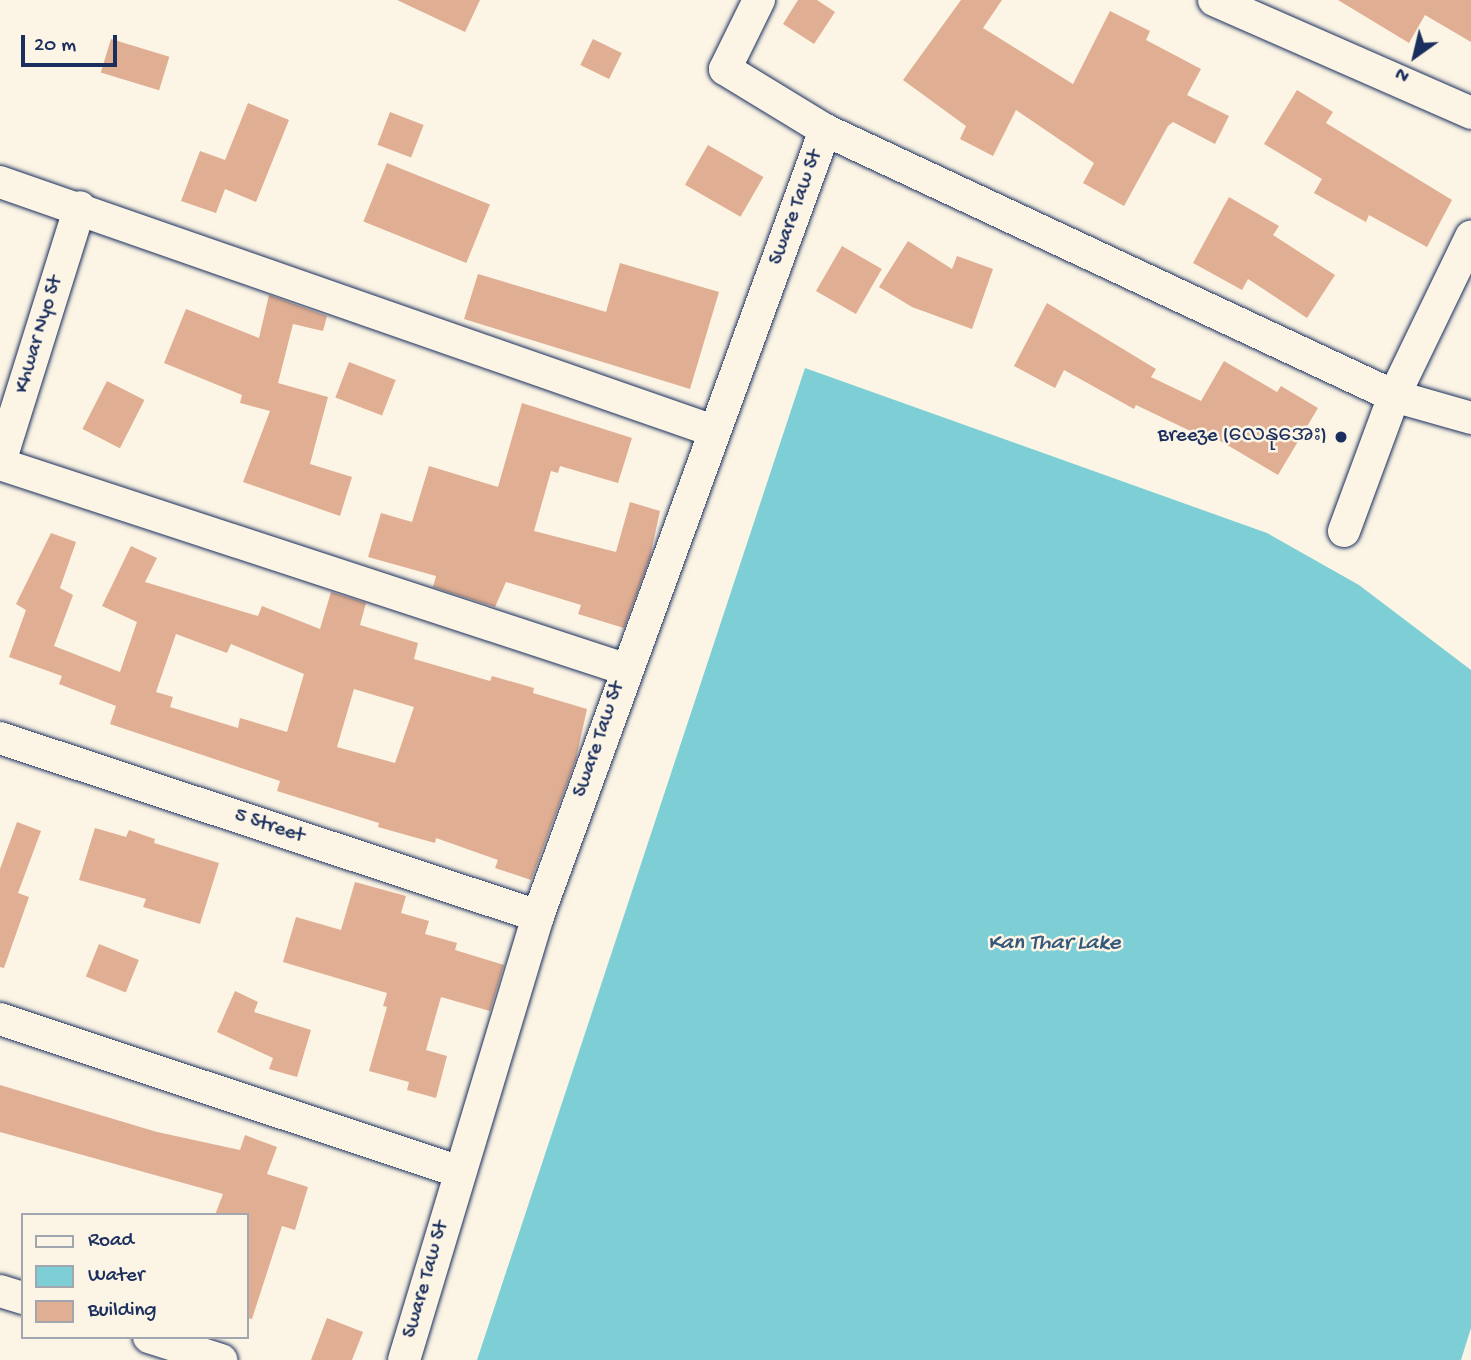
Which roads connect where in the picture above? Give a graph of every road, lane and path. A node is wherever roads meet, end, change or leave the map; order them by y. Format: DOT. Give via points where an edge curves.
graph roads {
  1 [pos="759,0"];
  2 [pos="1214,0"];
  3 [pos="1471,113"];
  4 [pos="825,130"];
  5 [pos="0,182"];
  6 [pos="79,207"];
  7 [pos="1471,237"];
  8 [pos="1394,396"];
  9 [pos="1471,418"];
  10 [pos="713,431"];
  11 [pos="0,463"];
  12 [pos="1344,531"];
  13 [pos="625,670"];
  14 [pos="0,738"];
  15 [pos="538,916"];
  16 [pos="0,1018"];
  17 [pos="459,1172"];
  18 [pos="0,1291"];
  19 [pos="21,1297"];
  20 [pos="155,1339"];
  21 [pos="221,1360"];
  22 [pos="404,1360"];
  1 -- 4 [label="street" via="725,69"];
  2 -- 3 [label="street"];
  4 -- 8 [label="street"];
  4 -- 10 [label="street, Sware Taw St"];
  5 -- 6 [label="street"];
  6 -- 10 [label="street"];
  6 -- 11 [label="street, Khwar Nyo St"];
  7 -- 8 [label="street"];
  8 -- 9 [label="street"];
  8 -- 12 [label="street"];
  10 -- 13 [label="street, Sware Taw St"];
  11 -- 13 [label="street"];
  13 -- 15 [label="street, Sware Taw St"];
  14 -- 15 [label="street, 5 Street"];
  15 -- 17 [label="street, Sware Taw St"];
  16 -- 17 [label="street"];
  17 -- 22 [label="street, Sware Taw St"];
  18 -- 19 [label="street"];
  20 -- 21 [label="street"];
}
